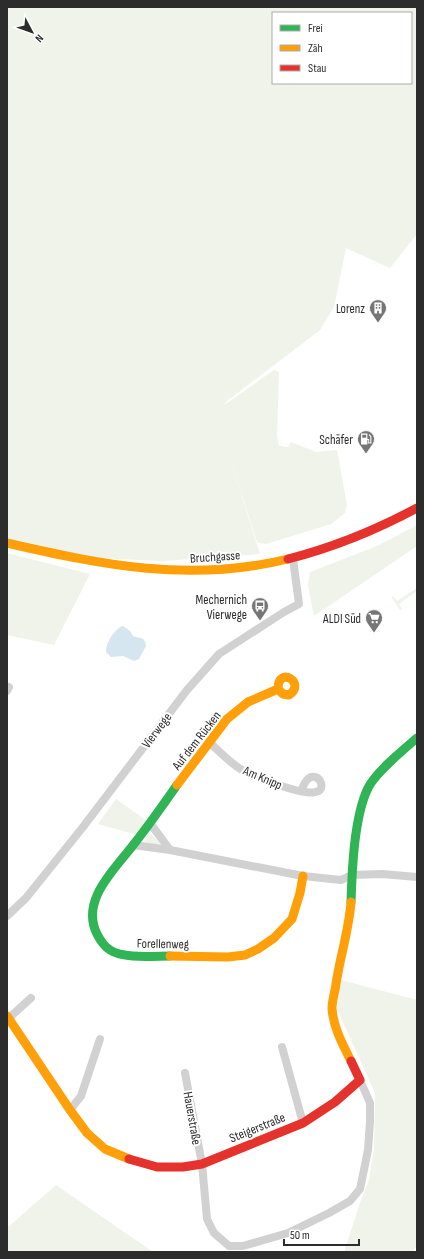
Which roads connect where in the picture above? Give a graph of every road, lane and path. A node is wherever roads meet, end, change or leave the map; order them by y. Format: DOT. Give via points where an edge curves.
graph roads {
  1 [pos="417,508"];
  2 [pos="7,543"];
  3 [pos="293,559"];
  4 [pos="278,689"];
  5 [pos="417,738"];
  6 [pos="209,742"];
  7 [pos="301,791"];
  8 [pos="150,823"];
  9 [pos="136,842"];
  10 [pos="170,850"];
  11 [pos="352,875"];
  12 [pos="303,876"];
  13 [pos="417,877"];
  14 [pos="7,916"];
  15 [pos="31,998"];
  16 [pos="8,1017"];
  17 [pos="100,1039"];
  18 [pos="282,1048"];
  19 [pos="185,1073"];
  20 [pos="360,1080"];
  21 [pos="70,1110"];
  22 [pos="303,1123"];
  23 [pos="202,1164"];
  1 -- 3 [label="street, Bruchgasse" via="361,536"];
  2 -- 3 [label="street, Bruchgasse" via="109,564 170,571 232,569"];
  3 -- 14 [label="street, Vierwege" via="299,604 219,654 182,696 66,849 26,898"];
  4 -- 6 [label="street, Auf dem Rücken" via="248,702 227,718"];
  5 -- 11 [label="street" via="385,766 369,787 359,818"];
  6 -- 7 [label="street, Am Knipp" via="241,769"];
  6 -- 8 [label="street, Auf dem Rücken"];
  8 -- 9 [label="street, Auf dem Rücken"];
  8 -- 10 [label="street"];
  9 -- 10 [label="street"];
  9 -- 12 [label="street, Forellenweg" via="108,875 98,892 92,912 93,926 100,940 110,950 124,955 228,957 258,949 274,938 292,919"];
  10 -- 12 [label="street"];
  11 -- 12 [label="street" via="341,880"];
  11 -- 13 [label="street"];
  11 -- 20 [label="street" via="350,918 332,1007 340,1040"];
  15 -- 16 [label="street, Steigerstraße"];
  16 -- 21 [label="street, Steigerstraße"];
  17 -- 21 [label="street" via="81,1096"];
  18 -- 22 [label="street"];
  19 -- 23 [label="street, Hauerstraße"];
  20 -- 22 [label="street, Steigerstraße" via="335,1102"];
  20 -- 23 [label="street, Hauerstraße" via="370,1103 368,1150 360,1188 350,1201 329,1213 288,1233 243,1246 229,1246 214,1233 207,1219"];
  21 -- 23 [label="street, Steigerstraße" via="105,1149 123,1157 158,1167"];
  22 -- 23 [label="street, Steigerstraße"];
}
